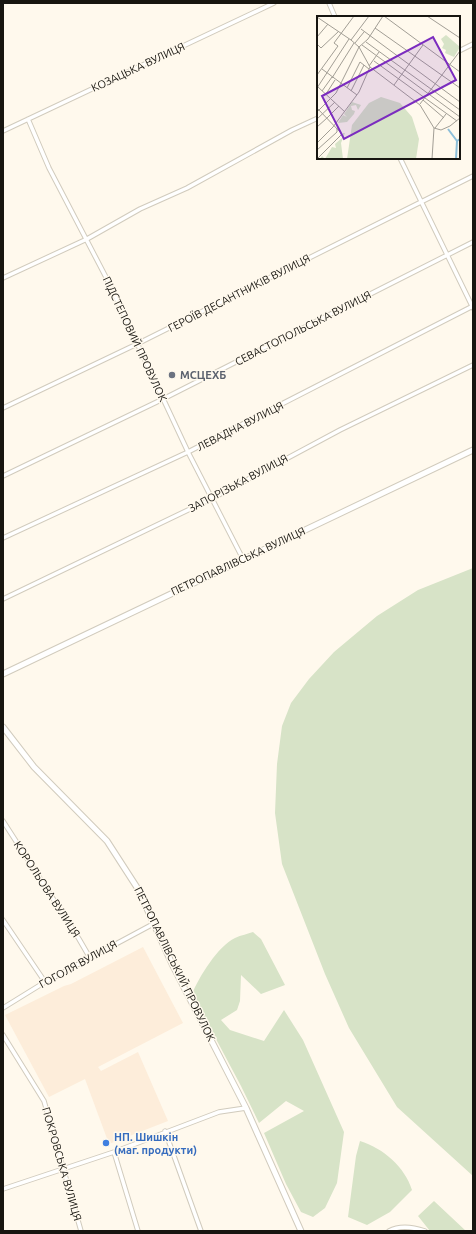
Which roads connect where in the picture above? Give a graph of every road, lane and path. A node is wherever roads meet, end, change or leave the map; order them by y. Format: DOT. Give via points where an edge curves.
graph roads {
  1 [pos="274,3"];
  2 [pos="329,3"];
  3 [pos="335,16"];
  4 [pos="473,44"];
  5 [pos="460,50"];
  6 [pos="317,118"];
  7 [pos="28,119"];
  8 [pos="3,131"];
  9 [pos="400,159"];
  10 [pos="473,176"];
  11 [pos="421,202"];
  12 [pos="87,238"];
  13 [pos="473,242"];
  14 [pos="447,256"];
  15 [pos="3,278"];
  16 [pos="473,307"];
  17 [pos="137,344"];
  18 [pos="473,365"];
  19 [pos="163,400"];
  20 [pos="3,408"];
  21 [pos="473,450"];
  22 [pos="188,452"];
  23 [pos="3,476"];
  24 [pos="213,498"];
  25 [pos="3,538"];
  26 [pos="243,559"];
  27 [pos="3,599"];
  28 [pos="3,674"];
  29 [pos="3,727"];
  30 [pos="3,821"];
  31 [pos="3,920"];
  32 [pos="155,923"];
  33 [pos="90,958"];
  34 [pos="45,982"];
  35 [pos="3,1008"];
  36 [pos="3,1036"];
  37 [pos="246,1108"];
  38 [pos="165,1131"];
  39 [pos="114,1152"];
  40 [pos="62,1169"];
  41 [pos="3,1184"];
  42 [pos="4,1189"];
  43 [pos="81,1231"];
  44 [pos="138,1231"];
  45 [pos="201,1231"];
  46 [pos="301,1231"];
  47 [pos="389,1231"];
  48 [pos="425,1231"];
  1 -- 7 [label="street, КОЗАЦЬКА ВУЛИЦЯ"];
  2 -- 3 [label="street"];
  4 -- 5 [label="street"];
  6 -- 12 [label="street"];
  7 -- 8 [label="street, КОЗАЦЬКА ВУЛИЦЯ"];
  7 -- 12 [label="street, ПІДСТЕПОВИЙ ПРОВУЛОК" via="50,168"];
  9 -- 11 [label="street"];
  10 -- 11 [label="street, ГЕРОЇВ ДЕСАНТНИКІВ ВУЛИЦЯ"];
  11 -- 14 [label="street"];
  11 -- 17 [label="street, ГЕРОЇВ ДЕСАНТНИКІВ ВУЛИЦЯ"];
  12 -- 15 [label="street"];
  12 -- 17 [label="street, ПІДСТЕПОВИЙ ПРОВУЛОК"];
  13 -- 14 [label="street, СЕВАСТОПОЛЬСЬКА ВУЛИЦЯ"];
  14 -- 16 [label="street"];
  14 -- 19 [label="street, СЕВАСТОПОЛЬСЬКА ВУЛИЦЯ"];
  16 -- 22 [label="street, ЛЕВАДНА ВУЛИЦЯ"];
  17 -- 19 [label="street, ПІДСТЕПОВИЙ ПРОВУЛОК"];
  17 -- 20 [label="street, ГЕРОЇВ ДЕСАНТНИКІВ ВУЛИЦЯ"];
  18 -- 24 [label="street, ЗАПОРІЗЬКА ВУЛИЦЯ" via="320,441"];
  19 -- 22 [label="street, ПІДСТЕПОВИЙ ПРОВУЛОК"];
  19 -- 23 [label="street, СЕВАСТОПОЛЬСЬКА ВУЛИЦЯ"];
  21 -- 26 [label="street, ПЕТРОПАВЛІВСЬКА ВУЛИЦЯ"];
  22 -- 24 [label="street, ПІДСТЕПОВИЙ ПРОВУЛОК"];
  22 -- 25 [label="street, ЛЕВАДНА ВУЛИЦЯ"];
  24 -- 26 [label="street, ПІДСТЕПОВИЙ ПРОВУЛОК"];
  24 -- 27 [label="street, ЗАПОРІЗЬКА ВУЛИЦЯ"];
  26 -- 28 [label="street, ПЕТРОПАВЛІВСЬКА ВУЛИЦЯ"];
  29 -- 32 [label="street, ПЕТРОПАВЛІВСЬКИЙ ПРОВУЛОК" via="34,767 107,841 138,888"];
  30 -- 33 [label="street, КОРОЛЬОВА ВУЛИЦЯ"];
  31 -- 34 [label="street"];
  32 -- 33 [label="street, ГОГОЛЯ ВУЛИЦЯ"];
  32 -- 37 [label="street, ПЕТРОПАВЛІВСЬКИЙ ПРОВУЛОК" via="173,966"];
  33 -- 34 [label="street, ГОГОЛЯ ВУЛИЦЯ"];
  34 -- 35 [label="street, ГОГОЛЯ ВУЛИЦЯ"];
  36 -- 40 [label="street, ПОКРОВСЬКА ВУЛИЦЯ" via="44,1102"];
  37 -- 38 [label="street" via="219,1112"];
  37 -- 46 [label="street, ПЕТРОПАВЛІВСЬКИЙ ПРОВУЛОК"];
  38 -- 39 [label="street"];
  38 -- 45 [label="street"];
  39 -- 40 [label="street"];
  39 -- 44 [label="street"];
  40 -- 42 [label="street"];
  40 -- 43 [label="street, ПОКРОВСЬКА ВУЛИЦЯ"];
  41 -- 42 [label="street"];
  47 -- 48 [label="street" via="396,1227"];
}
